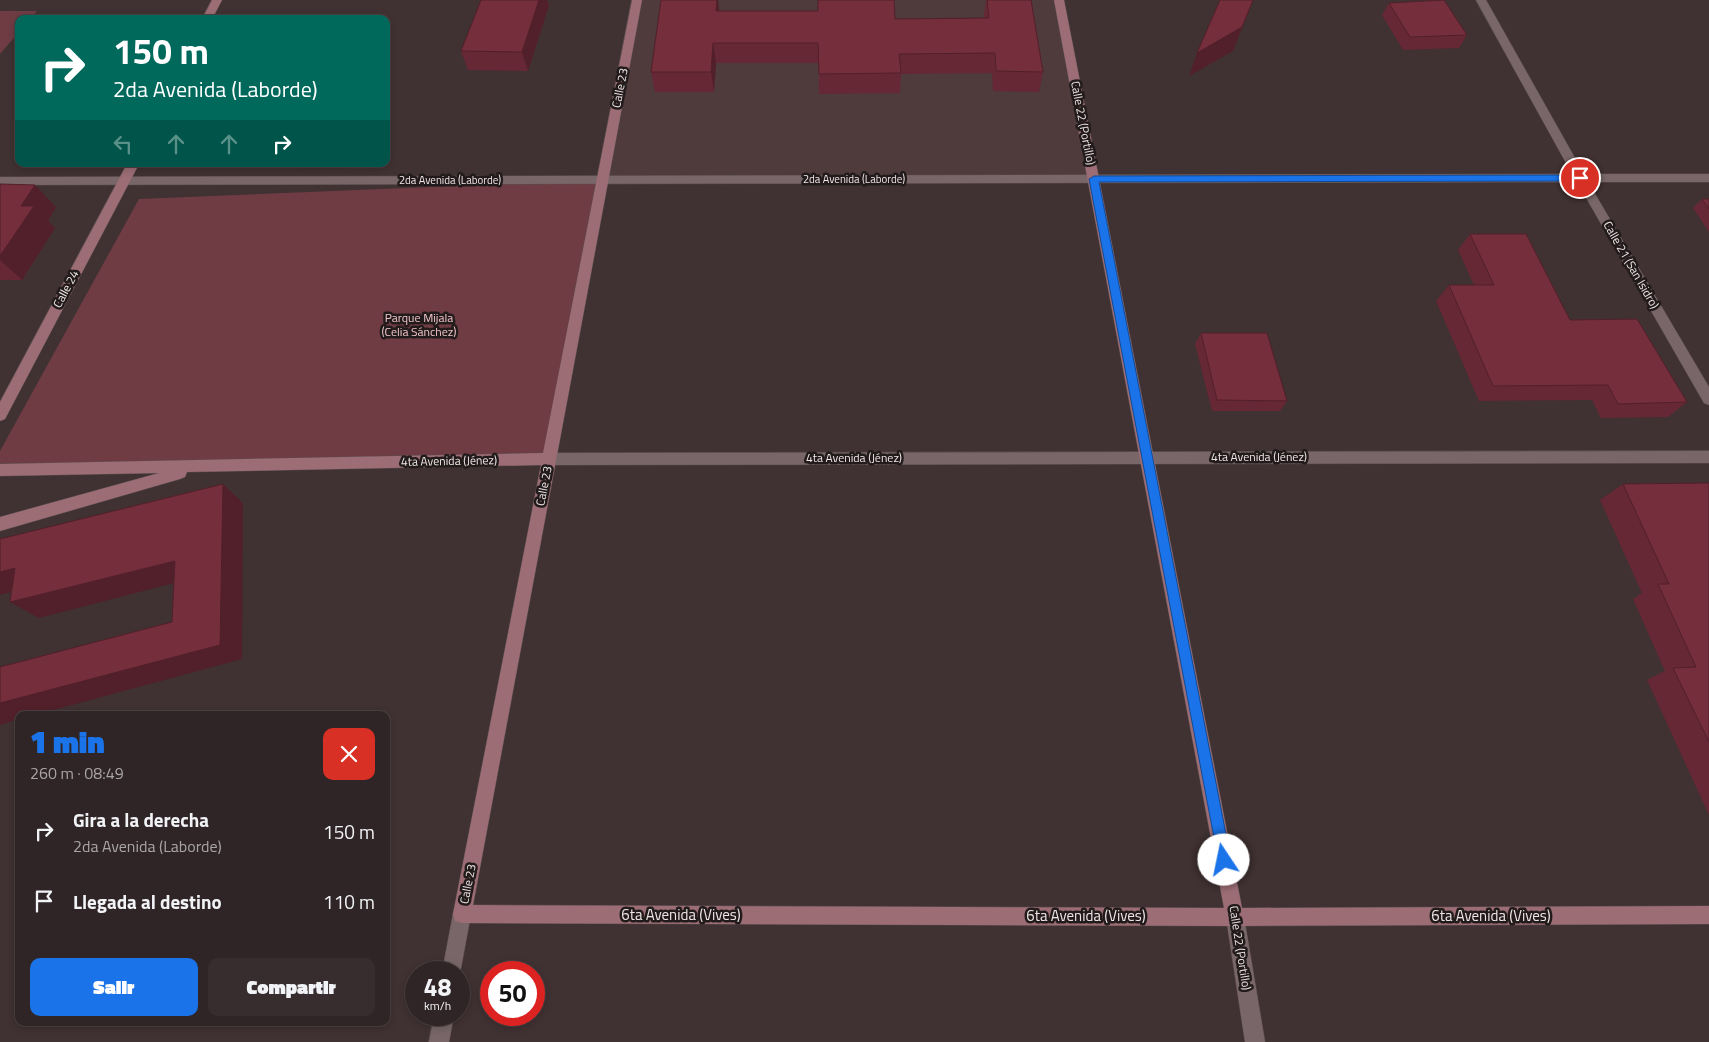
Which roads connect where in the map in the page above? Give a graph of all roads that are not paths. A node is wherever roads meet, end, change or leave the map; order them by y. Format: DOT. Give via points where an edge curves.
graph roads {
  1 [pos="217,0"];
  2 [pos="637,0"];
  3 [pos="1059,0"];
  4 [pos="1481,0"];
  5 [pos="209,15"];
  6 [pos="131,167"];
  7 [pos="1580,178"];
  8 [pos="1709,178"];
  9 [pos="1094,179"];
  10 [pos="603,180"];
  11 [pos="0,181"];
  12 [pos="124,181"];
  13 [pos="1709,399"];
  14 [pos="0,415"];
  15 [pos="1709,456"];
  16 [pos="1147,457"];
  17 [pos="549,458"];
  18 [pos="201,467"];
  19 [pos="0,470"];
  20 [pos="0,524"];
  21 [pos="462,914"];
  22 [pos="1709,915"];
  23 [pos="1235,917"];
  24 [pos="454,961"];
  25 [pos="442,1026"];
  26 [pos="439,1042"];
  27 [pos="1255,1042"];
  1 -- 5 [label="main road"];
  2 -- 10 [label="main road, Calle 23"];
  3 -- 9 [label="main road, Calle 22 (Portillo)"];
  4 -- 7 [label="street, Calle 21 (San Isidro)"];
  6 -- 12 [label="main road, Calle 24"];
  7 -- 8 [label="street, 2da Avenida (Laborde)"];
  7 -- 9 [label="street, 2da Avenida (Laborde)"];
  7 -- 13 [label="street, Calle 21 (San Isidro)"];
  9 -- 10 [label="street, 2da Avenida (Laborde)"];
  9 -- 16 [label="main road, Calle 22 (Portillo)"];
  10 -- 12 [label="street, 2da Avenida (Laborde)"];
  10 -- 17 [label="main road, Calle 23"];
  11 -- 12 [label="street, 2da Avenida (Laborde)"];
  12 -- 14 [label="main road, Calle 24"];
  15 -- 16 [label="street, 4ta Avenida (Jénez)"];
  16 -- 17 [label="street, 4ta Avenida (Jénez)"];
  16 -- 23 [label="main road, Calle 22 (Portillo)"];
  17 -- 18 [label="main road, 4ta Avenida (Jénez)"];
  17 -- 21 [label="main road, Calle 23"];
  18 -- 19 [label="main road, 4ta Avenida (Jénez)"];
  18 -- 20 [label="main road"];
  21 -- 23 [label="main road, 6ta Avenida (Vives)"];
  21 -- 24 [label="street, Calle 23"];
  22 -- 23 [label="main road, 6ta Avenida (Vives)"];
  23 -- 27 [label="street, Calle 22 (Portillo)"];
  25 -- 26 [label="street"];
}
